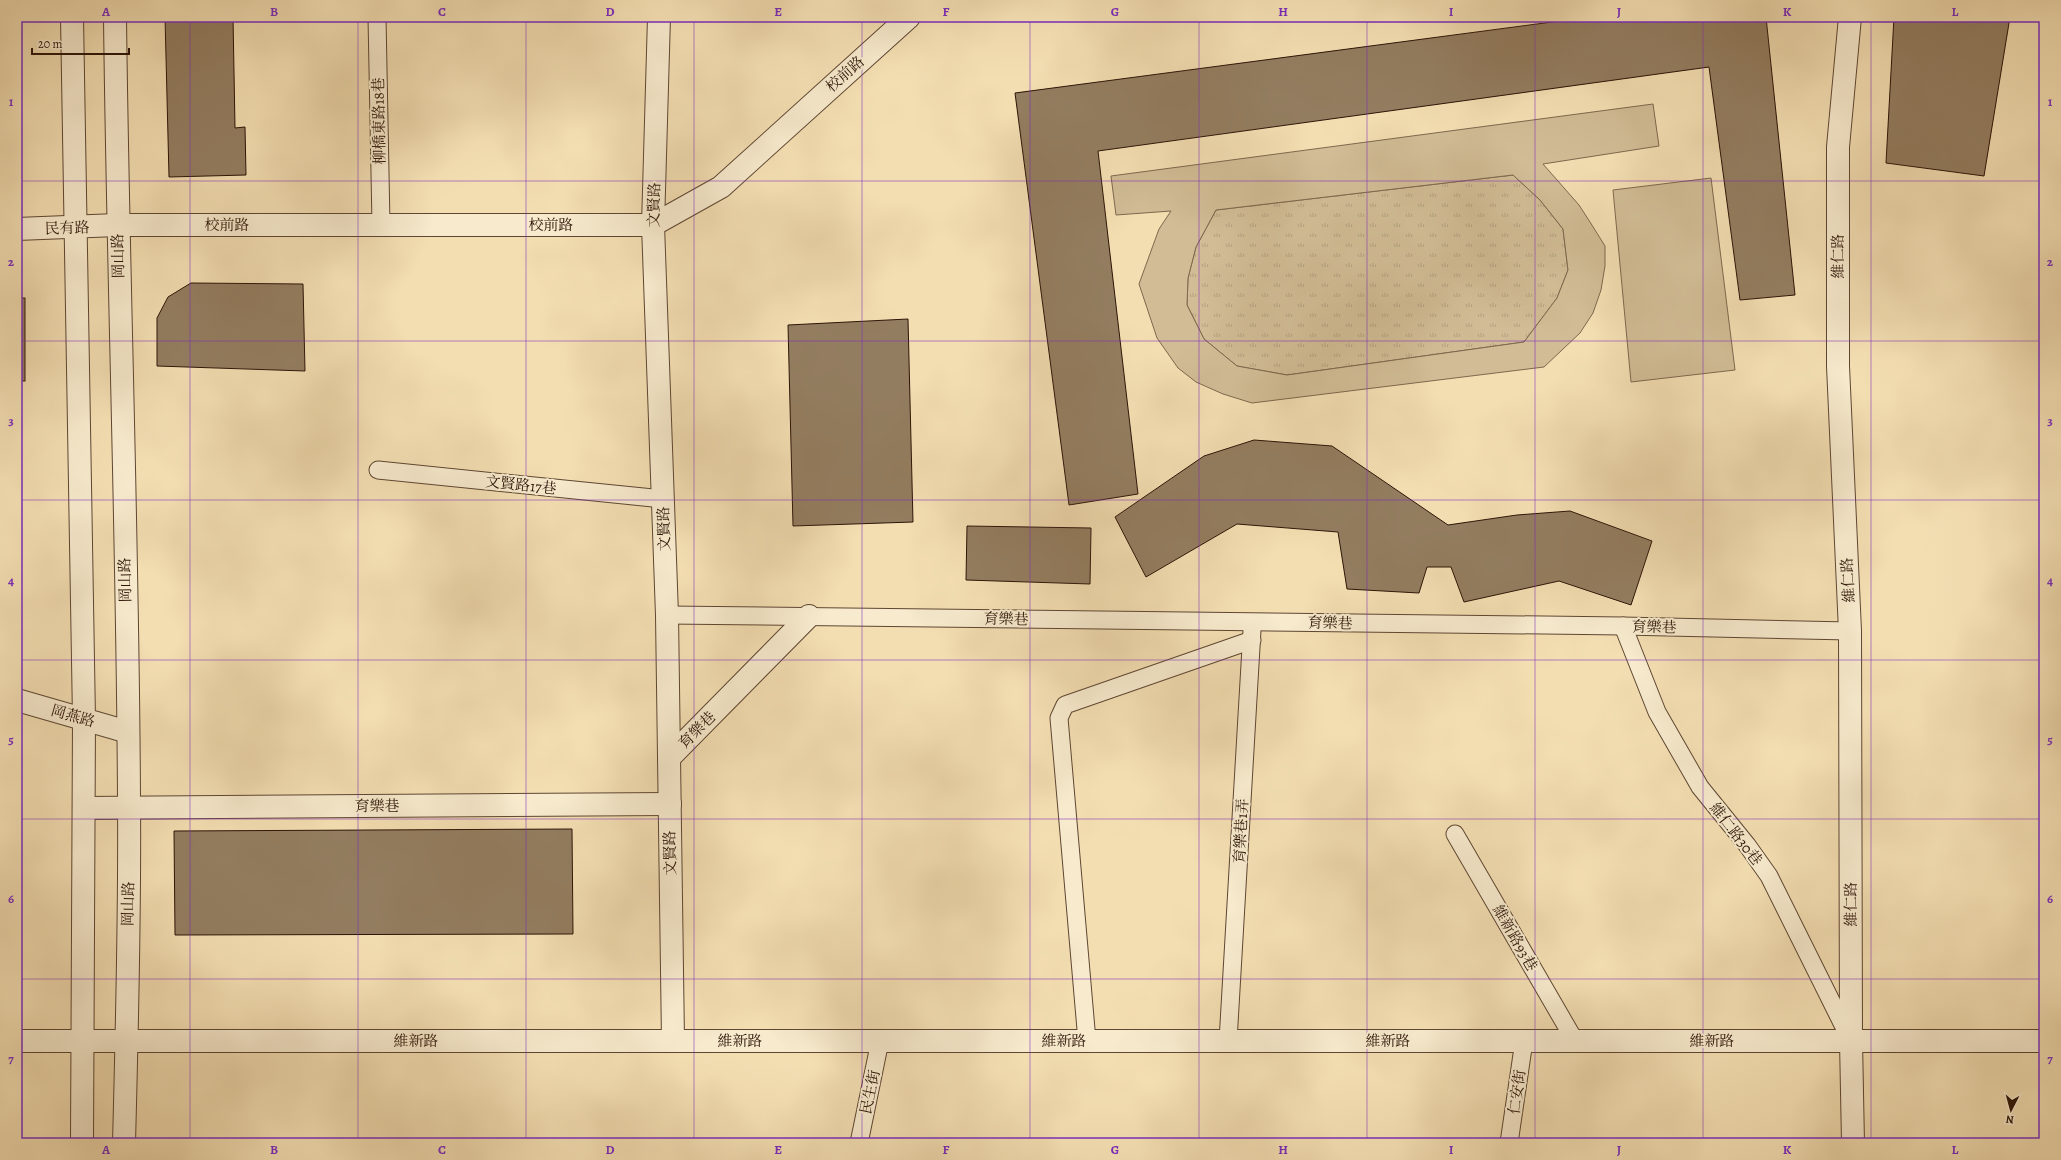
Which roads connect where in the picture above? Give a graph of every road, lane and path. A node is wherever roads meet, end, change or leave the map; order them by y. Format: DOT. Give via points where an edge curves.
graph roads {
  1 [pos="72,17"];
  2 [pos="115,17"];
  3 [pos="377,17"];
  4 [pos="659,17"];
  5 [pos="909,17"];
  6 [pos="1850,17"];
  7 [pos="117,225"];
  8 [pos="381,225"];
  9 [pos="653,225"];
  10 [pos="76,228"];
  11 [pos="17,229"];
  12 [pos="378,470"];
  13 [pos="663,499"];
  14 [pos="667,615"];
  15 [pos="809,616"];
  16 [pos="1253,622"];
  17 [pos="1623,626"];
  18 [pos="1850,631"];
  19 [pos="1252,640"];
  20 [pos="17,700"];
  21 [pos="84,719"];
  22 [pos="128,732"];
  23 [pos="669,758"];
  24 [pos="670,804"];
  25 [pos="84,808"];
  26 [pos="129,808"];
  27 [pos="1455,834"];
  28 [pos="126,1040"];
  29 [pos="17,1041"];
  30 [pos="84,1041"];
  31 [pos="673,1041"];
  32 [pos="880,1041"];
  33 [pos="1087,1041"];
  34 [pos="1228,1041"];
  35 [pos="1524,1041"];
  36 [pos="1575,1041"];
  37 [pos="1851,1041"];
  38 [pos="2044,1041"];
  39 [pos="82,1143"];
  40 [pos="124,1143"];
  41 [pos="859,1143"];
  42 [pos="1509,1143"];
  43 [pos="1852,1143"];
  1 -- 10 [label="street"];
  2 -- 7 [label="street, 岡山路"];
  3 -- 8 [label="lane, 柳橋東路18巷"];
  4 -- 9 [label="street, 文賢路"];
  5 -- 9 [label="street, 校前路" via="721,187"];
  6 -- 18 [label="street, 維仁路" via="1838,147 1838,366"];
  7 -- 8 [label="street, 校前路"];
  7 -- 10 [label="street, 民有路"];
  7 -- 22 [label="street, 岡山路"];
  8 -- 9 [label="street, 校前路"];
  9 -- 13 [label="street, 文賢路"];
  10 -- 11 [label="street, 民有路"];
  10 -- 21 [label="street"];
  12 -- 13 [label="lane, 文賢路17巷"];
  13 -- 14 [label="street, 文賢路"];
  14 -- 15 [label="lane, 育樂巷"];
  14 -- 23 [label="street, 文賢路"];
  15 -- 16 [label="lane, 育樂巷"];
  15 -- 23 [label="street, 育樂巷"];
  16 -- 17 [label="lane, 育樂巷"];
  16 -- 19 [label="lane, 育樂巷1弄"];
  17 -- 18 [label="lane, 育樂巷"];
  17 -- 37 [label="lane, 維仁路30巷" via="1657,712 1700,787 1769,876"];
  18 -- 37 [label="street, 維仁路"];
  19 -- 33 [label="lane" via="1065,705 1059,718"];
  19 -- 34 [label="lane, 育樂巷1弄"];
  20 -- 21 [label="street, 岡燕路"];
  21 -- 22 [label="street, 岡燕路"];
  21 -- 25 [label="street"];
  22 -- 26 [label="street, 岡山路"];
  23 -- 24 [label="street, 文賢路"];
  24 -- 26 [label="street, 育樂巷"];
  24 -- 31 [label="street, 文賢路"];
  25 -- 26 [label="street, 育樂巷"];
  25 -- 30 [label="street"];
  26 -- 28 [label="street, 岡山路"];
  27 -- 36 [label="lane, 維新路93巷"];
  28 -- 30 [label="street, 維新路"];
  28 -- 31 [label="street, 維新路"];
  28 -- 40 [label="street, 岡山路"];
  29 -- 30 [label="street, 維新路"];
  30 -- 39 [label="street"];
  31 -- 32 [label="street, 維新路"];
  32 -- 33 [label="street, 維新路"];
  32 -- 41 [label="lane, 民生街"];
  33 -- 34 [label="street, 維新路"];
  34 -- 35 [label="street, 維新路"];
  35 -- 36 [label="street, 維新路"];
  35 -- 42 [label="lane, 仁安街"];
  36 -- 37 [label="street, 維新路"];
  37 -- 38 [label="street, 維新路"];
  37 -- 43 [label="street, 維仁路"];
}
